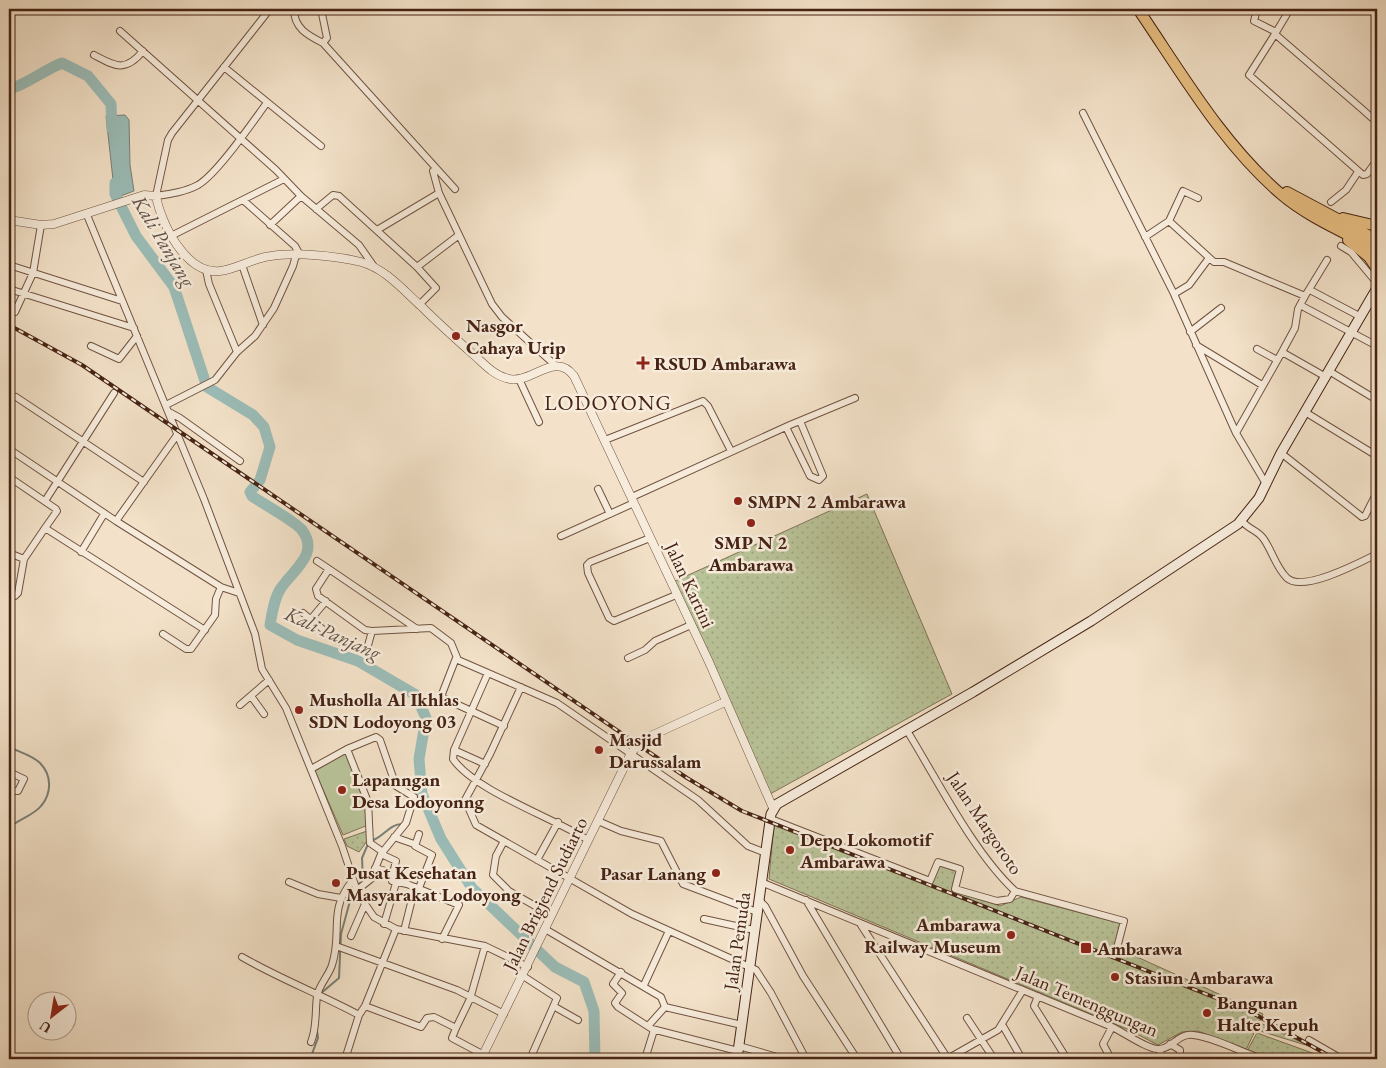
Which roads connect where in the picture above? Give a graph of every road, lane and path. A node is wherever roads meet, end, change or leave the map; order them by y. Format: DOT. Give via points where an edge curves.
graph roads {
  1 [pos="270,9"];
  2 [pos="294,9"];
  3 [pos="321,9"];
  4 [pos="1138,9"];
  5 [pos="1256,9"];
  6 [pos="1290,9"];
  7 [pos="120,30"];
  8 [pos="1275,33"];
  9 [pos="322,43"];
  10 [pos="143,52"];
  11 [pos="94,55"];
  12 [pos="224,67"];
  13 [pos="197,101"];
  14 [pos="266,104"];
  15 [pos="1082,113"];
  16 [pos="1377,118"];
  17 [pos="240,138"];
  18 [pos="321,146"];
  19 [pos="1377,160"];
  20 [pos="434,171"];
  21 [pos="1358,172"];
  22 [pos="284,178"];
  23 [pos="455,189"];
  24 [pos="438,193"];
  25 [pos="156,196"];
  26 [pos="301,196"];
  27 [pos="1198,198"];
  28 [pos="243,200"];
  29 [pos="1331,202"];
  30 [pos="316,209"];
  31 [pos="1318,214"];
  32 [pos="87,215"];
  33 [pos="9,220"];
  34 [pos="1169,221"];
  35 [pos="41,225"];
  36 [pos="270,225"];
  37 [pos="1377,226"];
  38 [pos="377,230"];
  39 [pos="459,235"];
  40 [pos="171,236"];
  41 [pos="1145,237"];
  42 [pos="1377,240"];
  43 [pos="1341,246"];
  44 [pos="1377,250"];
  45 [pos="298,255"];
  46 [pos="1209,258"];
  47 [pos="1327,260"];
  48 [pos="9,265"];
  49 [pos="242,265"];
  50 [pos="417,267"];
  51 [pos="375,268"];
  52 [pos="1377,269"];
  53 [pos="206,270"];
  54 [pos="32,273"];
  55 [pos="1377,283"];
  56 [pos="1377,288"];
  57 [pos="9,289"];
  58 [pos="1310,290"];
  59 [pos="24,294"];
  60 [pos="1174,294"];
  61 [pos="1305,296"];
  62 [pos="122,301"];
  63 [pos="419,305"];
  64 [pos="1300,305"];
  65 [pos="1221,308"];
  66 [pos="15,312"];
  67 [pos="1360,317"];
  68 [pos="263,325"];
  69 [pos="134,328"];
  70 [pos="1190,332"];
  71 [pos="1353,332"];
  72 [pos="137,336"];
  73 [pos="1195,344"];
  74 [pos="91,346"];
  75 [pos="1377,346"];
  76 [pos="1258,349"];
  77 [pos="237,352"];
  78 [pos="1282,352"];
  79 [pos="1278,360"];
  80 [pos="555,365"];
  81 [pos="1327,374"];
  82 [pos="519,380"];
  83 [pos="1262,385"];
  84 [pos="114,393"];
  85 [pos="16,397"];
  86 [pos="855,398"];
  87 [pos="1377,400"];
  88 [pos="167,409"];
  89 [pos="1305,412"];
  90 [pos="800,421"];
  91 [pos="540,422"];
  92 [pos="786,427"];
  93 [pos="1236,433"];
  94 [pos="176,435"];
  95 [pos="606,440"];
  96 [pos="82,442"];
  97 [pos="9,449"];
  98 [pos="731,451"];
  99 [pos="1281,453"];
  100 [pos="1377,456"];
  101 [pos="240,461"];
  102 [pos="9,477"];
  103 [pos="57,482"];
  104 [pos="144,482"];
  105 [pos="1266,484"];
  106 [pos="598,489"];
  107 [pos="1377,492"];
  108 [pos="633,500"];
  109 [pos="45,501"];
  110 [pos="1375,502"];
  111 [pos="104,514"];
  112 [pos="610,514"];
  113 [pos="1242,520"];
  114 [pos="116,522"];
  115 [pos="45,528"];
  116 [pos="561,536"];
  117 [pos="650,538"];
  118 [pos="81,552"];
  119 [pos="9,553"];
  120 [pos="1377,554"];
  121 [pos="24,559"];
  122 [pos="317,562"];
  123 [pos="329,569"];
  124 [pos="222,587"];
  125 [pos="240,593"];
  126 [pos="9,594"];
  127 [pos="676,595"];
  128 [pos="326,602"];
  129 [pos="302,613"];
  130 [pos="311,619"];
  131 [pos="690,626"];
  132 [pos="417,629"];
  133 [pos="205,630"];
  134 [pos="372,631"];
  135 [pos="163,634"];
  136 [pos="456,658"];
  137 [pos="628,658"];
  138 [pos="488,673"];
  139 [pos="269,680"];
  140 [pos="521,687"];
  141 [pos="251,696"];
  142 [pos="725,702"];
  143 [pos="240,705"];
  144 [pos="471,712"];
  145 [pos="264,714"];
  146 [pos="504,726"];
  147 [pos="906,729"];
  148 [pos="347,749"];
  149 [pos="454,750"];
  150 [pos="631,753"];
  151 [pos="485,764"];
  152 [pos="311,769"];
  153 [pos="9,772"];
  154 [pos="477,781"];
  155 [pos="9,791"];
  156 [pos="773,808"];
  157 [pos="598,821"];
  158 [pos="558,822"];
  159 [pos="770,823"];
  160 [pos="419,834"];
  161 [pos="394,837"];
  162 [pos="588,840"];
  163 [pos="504,841"];
  164 [pos="414,844"];
  165 [pos="382,853"];
  166 [pos="766,853"];
  167 [pos="536,860"];
  168 [pos="375,868"];
  169 [pos="392,873"];
  170 [pos="570,878"];
  171 [pos="289,882"];
  172 [pos="396,882"];
  173 [pos="761,882"];
  174 [pos="355,886"];
  175 [pos="417,888"];
  176 [pos="1015,891"];
  177 [pos="340,898"];
  178 [pos="759,900"];
  179 [pos="806,900"];
  180 [pos="365,904"];
  181 [pos="756,912"];
  182 [pos="551,915"];
  183 [pos="704,919"];
  184 [pos="384,924"];
  185 [pos="860,924"];
  186 [pos="396,929"];
  187 [pos="754,930"];
  188 [pos="404,931"];
  189 [pos="543,932"];
  190 [pos="668,933"];
  191 [pos="351,936"];
  192 [pos="442,939"];
  193 [pos="1118,944"];
  194 [pos="336,946"];
  195 [pos="485,946"];
  196 [pos="242,957"];
  197 [pos="381,962"];
  198 [pos="528,967"];
  199 [pos="749,967"];
  200 [pos="621,972"];
  201 [pos="523,976"];
  202 [pos="644,985"];
  203 [pos="1023,990"];
  204 [pos="317,993"];
  205 [pos="470,995"];
  206 [pos="1038,996"];
  207 [pos="365,1006"];
  208 [pos="555,1006"];
  209 [pos="665,1007"];
  210 [pos="504,1014"];
  211 [pos="359,1015"];
  212 [pos="967,1018"];
  213 [pos="578,1020"];
  214 [pos="742,1025"];
  215 [pos="1003,1026"];
  216 [pos="1112,1027"];
  217 [pos="456,1028"];
  218 [pos="651,1028"];
  219 [pos="982,1040"];
  220 [pos="1309,1040"];
  221 [pos="311,1042"];
  222 [pos="1170,1044"];
  223 [pos="1160,1049"];
  224 [pos="738,1052"];
  225 [pos="482,1057"];
  226 [pos="1252,1058"];
  227 [pos="347,1059"];
  228 [pos="530,1059"];
  229 [pos="645,1059"];
  230 [pos="784,1059"];
  231 [pos="806,1059"];
  232 [pos="857,1059"];
  233 [pos="901,1059"];
  234 [pos="948,1059"];
  235 [pos="994,1059"];
  236 [pos="1022,1059"];
  237 [pos="1067,1059"];
  238 [pos="1111,1059"];
  239 [pos="1161,1059"];
  240 [pos="1182,1059"];
  241 [pos="1263,1059"];
  242 [pos="1342,1059"];
  1 -- 12 [label="street"];
  2 -- 9 [label="street" via="294,18 304,34"];
  3 -- 9 [label="street" via="327,38"];
  4 -- 31 [label="highway" via="1244,159 1271,185"];
  5 -- 8 [label="street" via="1254,21"];
  6 -- 8 [label="street"];
  7 -- 10 [label="street"];
  8 -- 16 [label="street" via="1372,118"];
  8 -- 21 [label="street" via="1249,75"];
  9 -- 23 [label="street"];
  10 -- 11 [label="street" via="134,62 123,66 115,66"];
  10 -- 13 [label="street"];
  12 -- 13 [label="street"];
  12 -- 14 [label="street"];
  13 -- 17 [label="street"];
  13 -- 25 [label="street" via="168,140"];
  14 -- 17 [label="street"];
  14 -- 18 [label="street"];
  15 -- 41 [label="street"];
  17 -- 22 [label="street"];
  17 -- 25 [label="street" via="200,184"];
  19 -- 21 [label="street" via="1367,174 1363,176"];
  20 -- 24 [label="street"];
  21 -- 29 [label="street" via="1346,190"];
  22 -- 26 [label="street"];
  22 -- 28 [label="street"];
  24 -- 38 [label="street"];
  24 -- 39 [label="street"];
  25 -- 32 [label="street" via="144,195"];
  25 -- 40 [label="street" via="164,225"];
  26 -- 30 [label="street"];
  26 -- 36 [label="street"];
  27 -- 34 [label="street" via="1183,191"];
  28 -- 36 [label="street"];
  28 -- 40 [label="street"];
  30 -- 38 [label="street" via="336,194"];
  30 -- 51 [label="street" via="359,245"];
  31 -- 37 [label="highway"];
  31 -- 42 [label="highway"];
  31 -- 44 [label="highway"];
  31 -- 52 [label="highway" via="1369,258"];
  32 -- 35 [label="street"];
  32 -- 62 [label="street"];
  33 -- 35 [label="street"];
  34 -- 41 [label="street"];
  34 -- 46 [label="street"];
  35 -- 54 [label="street"];
  36 -- 45 [label="street" via="295,246"];
  38 -- 50 [label="street"];
  39 -- 50 [label="street"];
  39 -- 80 [label="street" via="502,318"];
  40 -- 53 [label="street" via="188,258"];
  41 -- 60 [label="street"];
  43 -- 55 [label="street" via="1351,252"];
  45 -- 49 [label="street" via="269,256"];
  45 -- 51 [label="street" via="344,259"];
  45 -- 68 [label="street"];
  46 -- 60 [label="street" via="1188,285"];
  46 -- 61 [label="street"];
  47 -- 58 [label="street"];
  48 -- 54 [label="street"];
  49 -- 53 [label="street" via="219,271"];
  49 -- 68 [label="street"];
  50 -- 63 [label="street" via="436,288"];
  51 -- 63 [label="street"];
  53 -- 77 [label="street"];
  54 -- 59 [label="street"];
  54 -- 62 [label="street"];
  56 -- 67 [label="main road"];
  57 -- 59 [label="street"];
  58 -- 61 [label="street"];
  58 -- 67 [label="street"];
  59 -- 66 [label="street"];
  59 -- 69 [label="street"];
  60 -- 70 [label="street"];
  61 -- 64 [label="street"];
  62 -- 69 [label="street"];
  63 -- 82 [label="street" via="494,372 504,378"];
  64 -- 71 [label="street"];
  64 -- 78 [label="street" via="1295,328"];
  65 -- 70 [label="street"];
  67 -- 71 [label="main road"];
  68 -- 77 [label="street"];
  69 -- 72 [label="street"];
  70 -- 73 [label="street"];
  71 -- 75 [label="street"];
  71 -- 81 [label="main road"];
  72 -- 74 [label="street" via="119,359"];
  72 -- 88 [label="street"];
  73 -- 83 [label="street"];
  73 -- 93 [label="street"];
  76 -- 79 [label="street"];
  77 -- 88 [label="street" via="215,380"];
  78 -- 79 [label="street"];
  78 -- 81 [label="street"];
  79 -- 83 [label="street"];
  80 -- 82 [label="street"];
  80 -- 95 [label="street, Jalan Kartini" via="567,368 574,376"];
  81 -- 87 [label="street"];
  81 -- 89 [label="main road"];
  82 -- 91 [label="street"];
  83 -- 93 [label="street"];
  84 -- 96 [label="street"];
  85 -- 96 [label="street"];
  86 -- 90 [label="street"];
  88 -- 94 [label="street"];
  88 -- 101 [label="street"];
  89 -- 99 [label="main road"];
  89 -- 100 [label="street"];
  90 -- 92 [label="street"];
  90 -- 92 [label="street" via="823,476 819,480 810,476"];
  92 -- 98 [label="street"];
  93 -- 105 [label="street"];
  94 -- 104 [label="street"];
  94 -- 125 [label="street"];
  95 -- 98 [label="street" via="702,401 708,406"];
  95 -- 108 [label="street, Jalan Kartini"];
  96 -- 103 [label="street"];
  96 -- 104 [label="street"];
  97 -- 103 [label="street"];
  98 -- 108 [label="street"];
  99 -- 105 [label="main road"];
  99 -- 110 [label="street" via="1360,516 1365,516"];
  102 -- 109 [label="street"];
  103 -- 109 [label="street"];
  103 -- 111 [label="street"];
  104 -- 114 [label="street"];
  105 -- 113 [label="main road" via="1254,507"];
  106 -- 112 [label="street"];
  107 -- 110 [label="street"];
  108 -- 112 [label="street"];
  108 -- 117 [label="street, Jalan Kartini"];
  109 -- 115 [label="street" via="57,510"];
  111 -- 114 [label="street"];
  111 -- 118 [label="street"];
  112 -- 116 [label="street"];
  113 -- 120 [label="street" via="1263,538 1284,575 1292,582 1330,576"];
  113 -- 147 [label="main road" via="1091,622"];
  114 -- 124 [label="street"];
  115 -- 118 [label="street"];
  115 -- 121 [label="street"];
  117 -- 127 [label="street, Jalan Kartini"];
  117 -- 127 [label="street" via="587,565 598,597 614,621"];
  118 -- 133 [label="street"];
  119 -- 121 [label="street"];
  121 -- 126 [label="street" via="18,593 15,596"];
  122 -- 123 [label="street"];
  123 -- 128 [label="street" via="316,589"];
  123 -- 132 [label="street"];
  124 -- 125 [label="street"];
  124 -- 133 [label="street" via="216,599 215,615"];
  125 -- 139 [label="street" via="255,634 262,670"];
  127 -- 131 [label="street, Jalan Kartini"];
  128 -- 130 [label="street"];
  128 -- 134 [label="street"];
  129 -- 130 [label="street"];
  130 -- 134 [label="street" via="336,640 364,651"];
  131 -- 137 [label="street" via="655,641"];
  131 -- 142 [label="street, Jalan Kartini"];
  132 -- 134 [label="street"];
  132 -- 136 [label="street" via="436,631 451,643"];
  133 -- 135 [label="street" via="191,649"];
  136 -- 138 [label="street"];
  136 -- 144 [label="street" via="442,697"];
  138 -- 140 [label="street"];
  138 -- 144 [label="street"];
  139 -- 141 [label="street"];
  139 -- 152 [label="street" via="286,708"];
  140 -- 146 [label="street"];
  140 -- 150 [label="street" via="558,703"];
  141 -- 143 [label="street"];
  141 -- 145 [label="street"];
  142 -- 150 [label="street, Jalan Brigjend Sudiarto" via="644,739"];
  142 -- 156 [label="street, Jalan Kartini"];
  144 -- 146 [label="street"];
  144 -- 149 [label="street"];
  146 -- 151 [label="street"];
  147 -- 156 [label="main road"];
  147 -- 176 [label="street, Jalan Margoroto" via="982,852 1002,880"];
  148 -- 152 [label="street"];
  148 -- 161 [label="street" via="378,738 396,786 414,797 406,823"];
  148 -- 165 [label="street" via="368,802 369,840"];
  149 -- 151 [label="street"];
  149 -- 154 [label="street" via="453,759"];
  150 -- 157 [label="street, Jalan Brigjend Sudiarto"];
  150 -- 166 [label="street" via="698,800 748,846"];
  151 -- 154 [label="street"];
  152 -- 174 [label="street"];
  153 -- 155 [label="street" via="24,779 18,791"];
  154 -- 158 [label="street"];
  154 -- 163 [label="street" via="467,796 466,804 476,825"];
  156 -- 159 [label="main road, Jalan Pemuda"];
  157 -- 162 [label="street, Jalan Brigjend Sudiarto"];
  157 -- 181 [label="street" via="661,841 683,884"];
  158 -- 162 [label="street"];
  158 -- 167 [label="street"];
  159 -- 166 [label="main road, Jalan Pemuda"];
  159 -- 176 [label="street" via="930,881 938,862 960,869 955,888 997,901 1009,899"];
  160 -- 164 [label="street"];
  161 -- 164 [label="street"];
  161 -- 165 [label="street"];
  162 -- 170 [label="street, Jalan Brigjend Sudiarto"];
  163 -- 167 [label="street"];
  163 -- 182 [label="street" via="496,856 493,875 509,891"];
  164 -- 175 [label="street" via="432,855"];
  165 -- 168 [label="street"];
  165 -- 169 [label="street" via="396,862"];
  166 -- 173 [label="main road, Jalan Pemuda"];
  167 -- 170 [label="street"];
  168 -- 169 [label="street"];
  168 -- 174 [label="street" via="371,879"];
  169 -- 172 [label="street" via="392,881"];
  170 -- 182 [label="street, Jalan Brigjend Sudiarto"];
  170 -- 190 [label="street"];
  171 -- 177 [label="street" via="318,894"];
  172 -- 175 [label="street"];
  172 -- 184 [label="street"];
  173 -- 178 [label="main road, Jalan Pemuda"];
  173 -- 179 [label="street, Jalan Temenggungan"];
  174 -- 177 [label="street"];
  174 -- 180 [label="street"];
  175 -- 188 [label="street"];
  175 -- 192 [label="street" via="459,904"];
  176 -- 193 [label="street, Jalan Margoroto" via="1124,921"];
  177 -- 194 [label="street" via="336,912"];
  178 -- 181 [label="main road, Jalan Pemuda"];
  178 -- 232 [label="street"];
  179 -- 185 [label="street, Jalan Temenggungan"];
  179 -- 233 [label="street"];
  180 -- 184 [label="street"];
  180 -- 191 [label="street"];
  181 -- 187 [label="main road, Jalan Pemuda"];
  182 -- 189 [label="street, Jalan Brigjend Sudiarto"];
  183 -- 187 [label="street"];
  184 -- 186 [label="street"];
  185 -- 203 [label="street, Jalan Temenggungan"];
  185 -- 234 [label="street"];
  186 -- 188 [label="street"];
  186 -- 197 [label="street"];
  187 -- 199 [label="main road, Jalan Pemuda"];
  188 -- 192 [label="street"];
  189 -- 198 [label="street, Jalan Brigjend Sudiarto"];
  189 -- 200 [label="street"];
  190 -- 199 [label="street"];
  190 -- 202 [label="street"];
  192 -- 195 [label="street"];
  194 -- 197 [label="street"];
  194 -- 204 [label="street" via="332,965"];
  195 -- 198 [label="street"];
  195 -- 205 [label="street"];
  196 -- 204 [label="street" via="285,981"];
  197 -- 205 [label="street"];
  197 -- 207 [label="street"];
  198 -- 201 [label="street, Jalan Brigjend Sudiarto"];
  199 -- 214 [label="main road, Jalan Pemuda"];
  199 -- 231 [label="street" via="756,970 772,993"];
  200 -- 202 [label="street"];
  200 -- 218 [label="street" via="613,984 622,993 615,1005"];
  201 -- 208 [label="street" via="555,996"];
  201 -- 210 [label="street, Jalan Brigjend Sudiarto"];
  202 -- 209 [label="street" via="661,997"];
  203 -- 206 [label="street, Jalan Temenggungan"];
  203 -- 215 [label="street"];
  204 -- 211 [label="street"];
  204 -- 221 [label="street"];
  205 -- 210 [label="street"];
  205 -- 217 [label="street"];
  206 -- 216 [label="street, Jalan Temenggungan"];
  206 -- 237 [label="street" via="1034,1006"];
  207 -- 211 [label="street"];
  207 -- 217 [label="street" via="421,1027 430,1016"];
  208 -- 213 [label="street"];
  208 -- 228 [label="street"];
  209 -- 214 [label="street"];
  209 -- 218 [label="street"];
  210 -- 225 [label="street, Jalan Brigjend Sudiarto"];
  211 -- 227 [label="street"];
  212 -- 219 [label="street"];
  214 -- 224 [label="main road, Jalan Pemuda"];
  215 -- 219 [label="street"];
  215 -- 236 [label="street"];
  216 -- 223 [label="street, Jalan Temenggungan"];
  216 -- 238 [label="street" via="1103,1044"];
  217 -- 225 [label="street" via="452,1038"];
  218 -- 224 [label="street"];
  218 -- 229 [label="street"];
  219 -- 234 [label="street"];
  219 -- 235 [label="street"];
  220 -- 242 [label="street"];
  222 -- 223 [label="street, Jalan Temenggungan"];
  222 -- 226 [label="street, Jalan Temenggungan" via="1190,1034 1205,1037"];
  222 -- 240 [label="street" via="1180,1050"];
  223 -- 239 [label="street"];
  224 -- 230 [label="street"];
  226 -- 241 [label="street, Jalan Temenggungan"];
}
